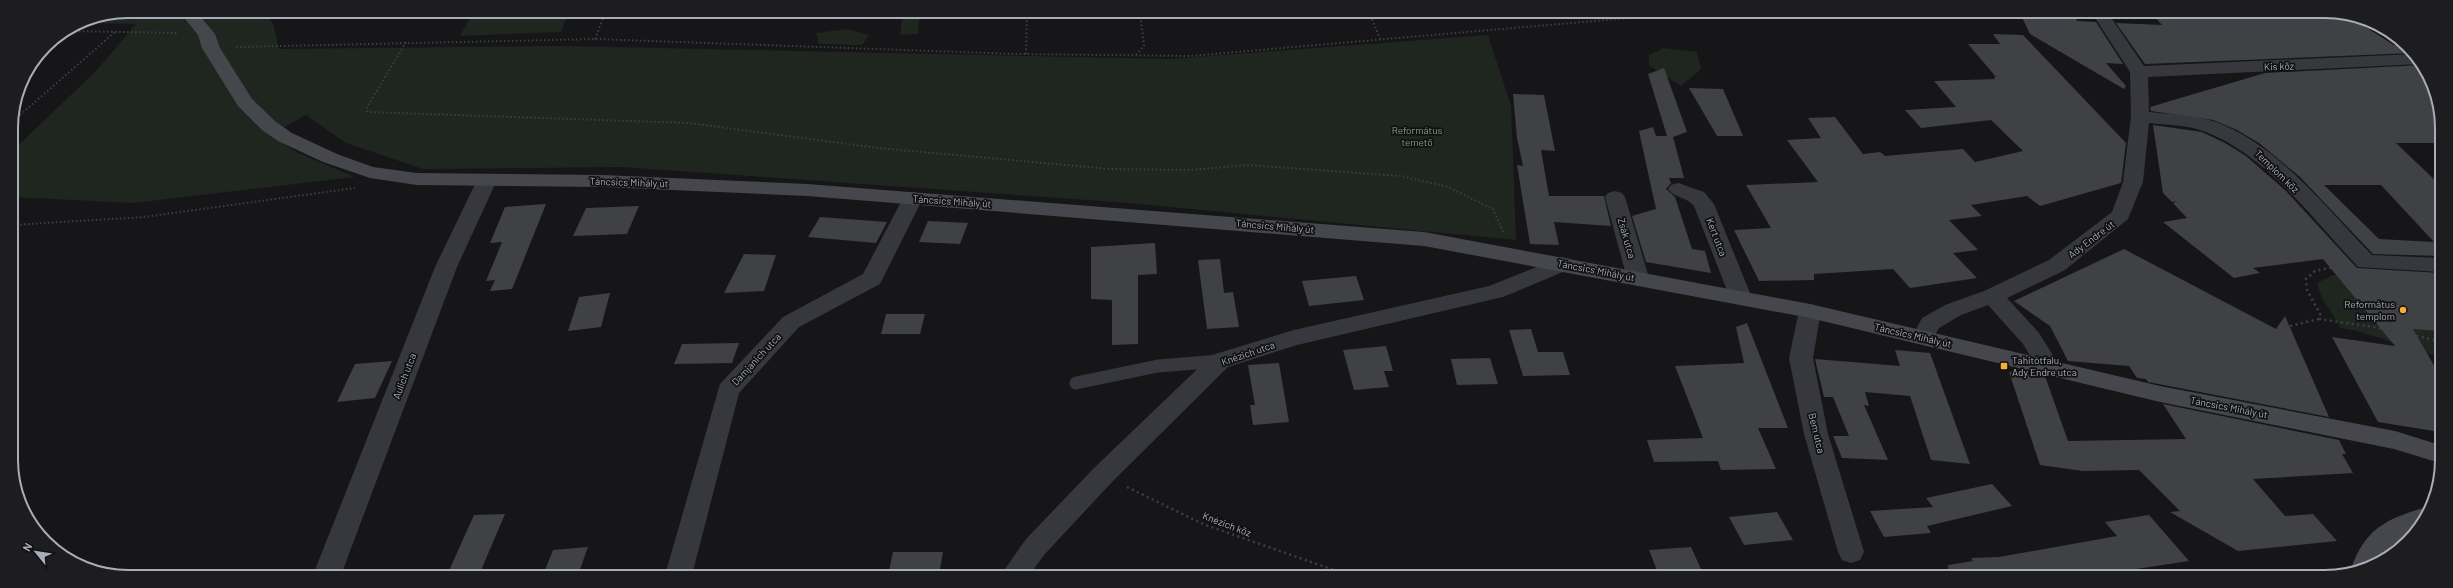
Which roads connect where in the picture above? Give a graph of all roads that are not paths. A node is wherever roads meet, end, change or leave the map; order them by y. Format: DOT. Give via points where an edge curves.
graph roads {
  1 [pos="192,18"];
  2 [pos="2103,18"];
  3 [pos="2411,60"];
  4 [pos="2139,72"];
  5 [pos="2140,116"];
  6 [pos="487,180"];
  7 [pos="1678,189"];
  8 [pos="1615,197"];
  9 [pos="913,198"];
  10 [pos="1562,264"];
  11 [pos="2435,265"];
  12 [pos="1638,278"];
  13 [pos="1992,296"];
  14 [pos="1741,298"];
  15 [pos="1810,312"];
  16 [pos="1923,336"];
  17 [pos="1220,361"];
  18 [pos="2049,368"];
  19 [pos="1076,383"];
  20 [pos="2435,453"];
  21 [pos="2417,519"];
  22 [pos="1851,552"];
  23 [pos="2366,562"];
  24 [pos="328,570"];
  25 [pos="679,570"];
  26 [pos="1018,570"];
  1 -- 6 [label="main road, Táncsics Mihály út" via="209,41 245,102 269,126 286,137 330,158 370,172 417,179"];
  2 -- 4 [label="street"];
  3 -- 4 [label="street, Kis köz"];
  4 -- 5 [label="street, Ady Endre út"];
  5 -- 11 [label="street, Templom köz" via="2205,125 2233,136 2253,148 2273,165 2366,262"];
  5 -- 13 [label="street, Ady Endre út" via="2133,182 2121,216 2057,265"];
  6 -- 9 [label="main road, Táncsics Mihály út" via="603,181 807,190"];
  6 -- 24 [label="street, Aulich utca" via="446,267"];
  7 -- 14 [label="street, Kert utca" via="1697,196 1704,204"];
  8 -- 12 [label="street, Zsák utca"];
  9 -- 10 [label="main road, Táncsics Mihály út" via="1424,239"];
  9 -- 25 [label="street, Damjanich utca" via="872,279 791,322 728,390"];
  10 -- 12 [label="main road, Táncsics Mihály út"];
  10 -- 17 [label="street, Knézich utca" via="1495,292 1294,338"];
  12 -- 14 [label="main road, Táncsics Mihály út"];
  13 -- 16 [label="street, Ady Endre út" via="1953,310 1930,323"];
  13 -- 18 [label="street" via="2020,324 2043,355"];
  14 -- 15 [label="main road, Táncsics Mihály út"];
  15 -- 16 [label="main road, Táncsics Mihály út"];
  15 -- 22 [label="street, Bem utca" via="1802,358 1816,434"];
  16 -- 18 [label="main road, Táncsics Mihály út"];
  17 -- 19 [label="lane" via="1158,366"];
  17 -- 26 [label="street, Knézich utca" via="1103,475 1035,547"];
  18 -- 20 [label="main road, Táncsics Mihály út" via="2160,394 2371,435"];
  21 -- 23 [label="main road" via="2405,522 2380,538 2368,555"];
}
